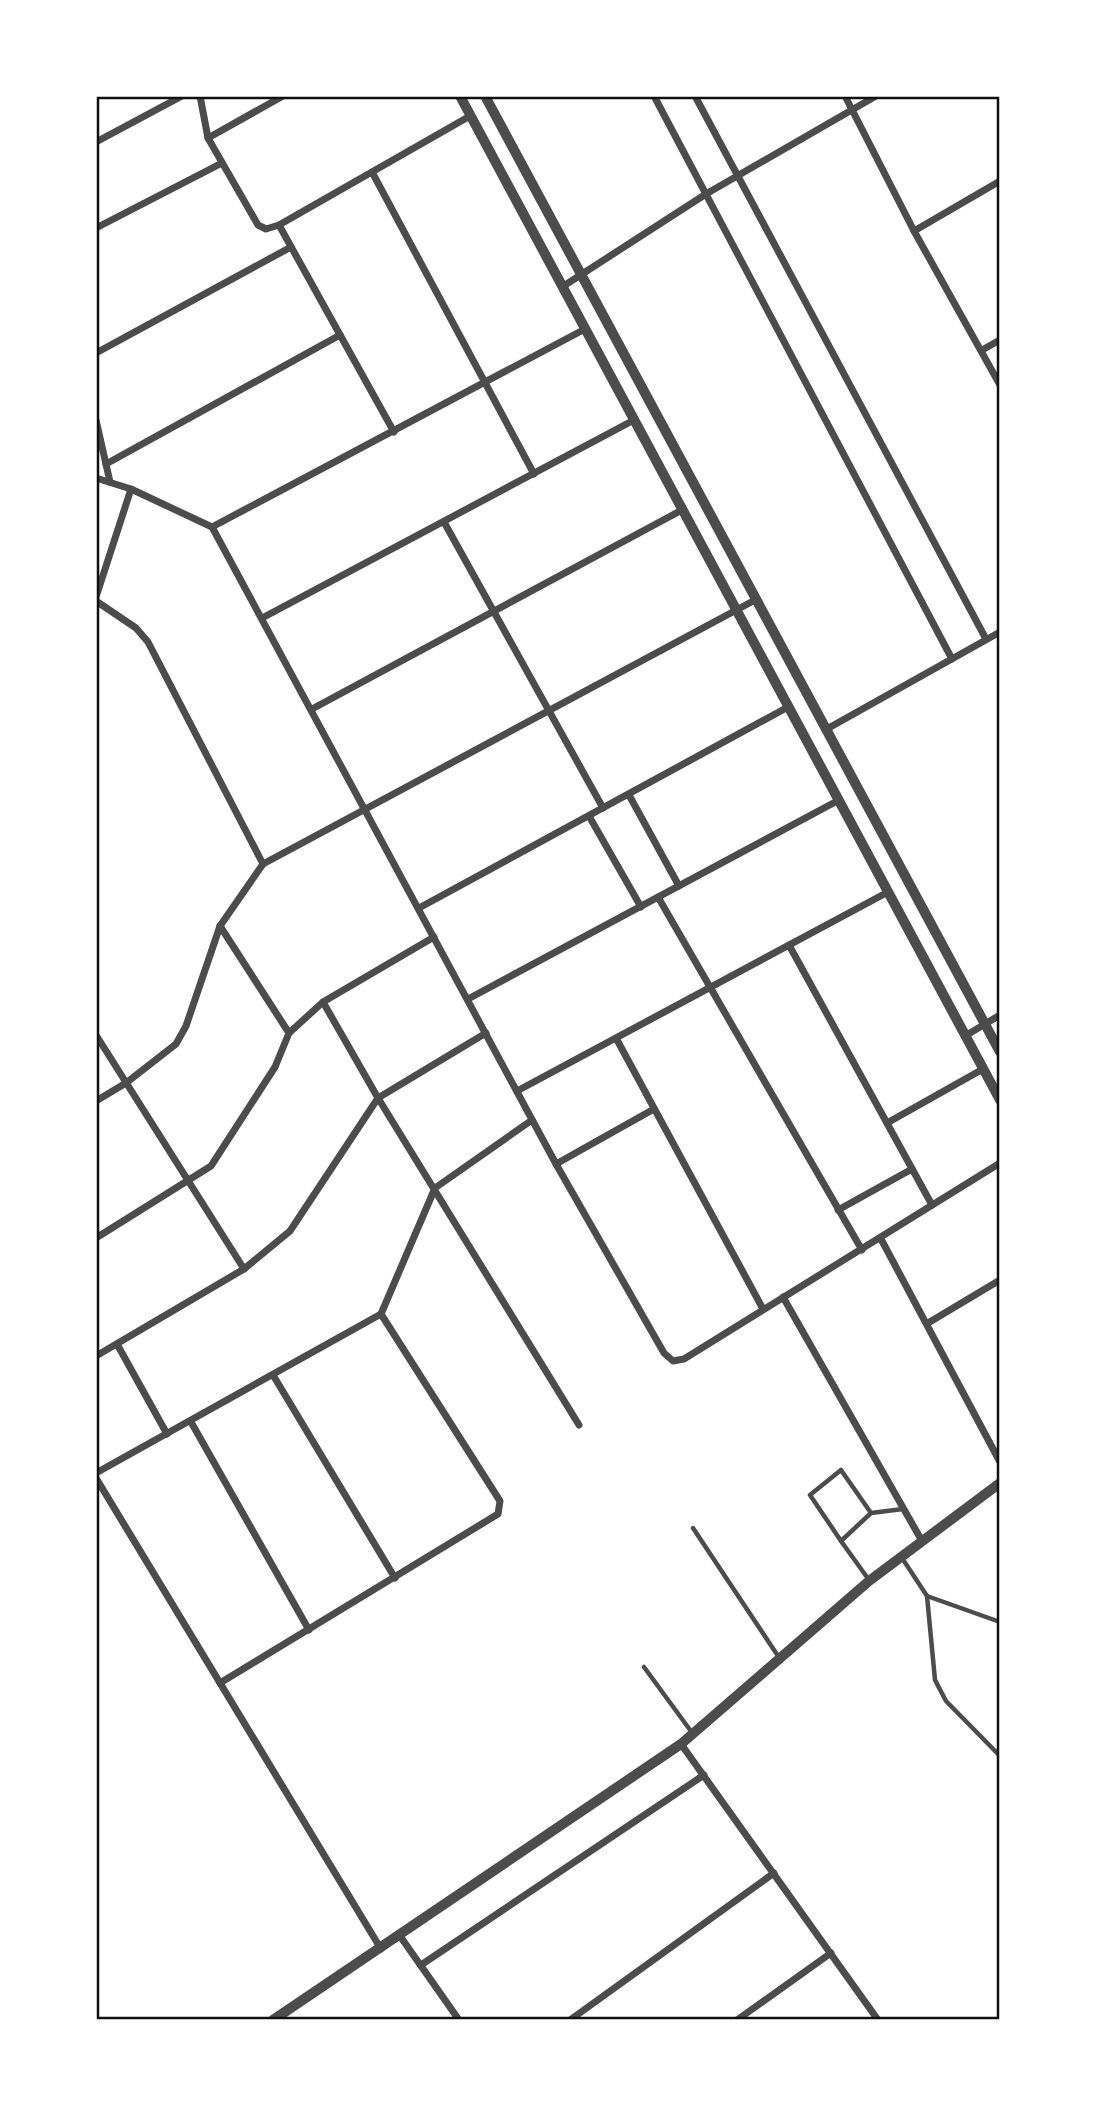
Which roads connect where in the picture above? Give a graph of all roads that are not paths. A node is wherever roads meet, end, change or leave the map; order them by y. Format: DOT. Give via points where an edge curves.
graph roads {
  1 [pos="182,96"];
  2 [pos="200,96"];
  3 [pos="283,96"];
  4 [pos="460,96"];
  5 [pos="485,96"];
  6 [pos="654,96"];
  7 [pos="695,96"];
  8 [pos="845,96"];
  9 [pos="876,96"];
  10 [pos="852,110"];
  11 [pos="470,116"];
  12 [pos="208,138"];
  13 [pos="96,142"];
  14 [pos="220,164"];
  15 [pos="372,172"];
  16 [pos="738,176"];
  17 [pos="1000,181"];
  18 [pos="706,194"];
  19 [pos="279,225"];
  20 [pos="96,228"];
  21 [pos="914,231"];
  22 [pos="291,247"];
  23 [pos="579,276"];
  24 [pos="562,286"];
  25 [pos="585,329"];
  26 [pos="340,335"];
  27 [pos="1000,340"];
  28 [pos="982,350"];
  29 [pos="96,353"];
  30 [pos="485,383"];
  31 [pos="1000,385"];
  32 [pos="96,420"];
  33 [pos="634,420"];
  34 [pos="394,432"];
  35 [pos="106,464"];
  36 [pos="534,474"];
  37 [pos="96,478"];
  38 [pos="110,482"];
  39 [pos="131,489"];
  40 [pos="682,510"];
  41 [pos="444,522"];
  42 [pos="212,527"];
  43 [pos="96,599"];
  44 [pos="755,600"];
  45 [pos="737,610"];
  46 [pos="494,611"];
  47 [pos="264,617"];
  48 [pos="1000,632"];
  49 [pos="986,639"];
  50 [pos="952,659"];
  51 [pos="788,707"];
  52 [pos="312,709"];
  53 [pos="550,712"];
  54 [pos="825,730"];
  55 [pos="629,794"];
  56 [pos="839,800"];
  57 [pos="603,808"];
  58 [pos="366,810"];
  59 [pos="589,816"];
  60 [pos="263,864"];
  61 [pos="679,886"];
  62 [pos="888,892"];
  63 [pos="658,897"];
  64 [pos="641,907"];
  65 [pos="419,908"];
  66 [pos="220,926"];
  67 [pos="434,937"];
  68 [pos="789,945"];
  69 [pos="710,986"];
  70 [pos="468,999"];
  71 [pos="323,1002"];
  72 [pos="1000,1015"];
  73 [pos="985,1024"];
  74 [pos="289,1033"];
  75 [pos="486,1033"];
  76 [pos="96,1035"];
  77 [pos="965,1036"];
  78 [pos="616,1038"];
  79 [pos="1000,1052"];
  80 [pos="983,1069"];
  81 [pos="126,1083"];
  82 [pos="517,1091"];
  83 [pos="378,1098"];
  84 [pos="1000,1100"];
  85 [pos="96,1101"];
  86 [pos="654,1109"];
  87 [pos="532,1120"];
  88 [pos="887,1123"];
  89 [pos="1000,1163"];
  90 [pos="556,1164"];
  91 [pos="912,1169"];
  92 [pos="189,1182"];
  93 [pos="436,1188"];
  94 [pos="932,1205"];
  95 [pos="838,1210"];
  96 [pos="96,1238"];
  97 [pos="881,1239"];
  98 [pos="862,1250"];
  99 [pos="244,1269"];
  100 [pos="1000,1280"];
  101 [pos="783,1297"];
  102 [pos="763,1309"];
  103 [pos="381,1314"];
  104 [pos="928,1324"];
  105 [pos="117,1344"];
  106 [pos="96,1356"];
  107 [pos="273,1374"];
  108 [pos="191,1422"];
  109 [pos="579,1424"];
  110 [pos="167,1434"];
  111 [pos="1000,1462"];
  112 [pos="96,1475"];
  113 [pos="1000,1483"];
  114 [pos="904,1509"];
  115 [pos="871,1513"];
  116 [pos="693,1528"];
  117 [pos="841,1541"];
  118 [pos="922,1541"];
  119 [pos="901,1557"];
  120 [pos="395,1578"];
  121 [pos="869,1581"];
  122 [pos="927,1596"];
  123 [pos="1000,1622"];
  124 [pos="309,1630"];
  125 [pos="780,1660"];
  126 [pos="643,1667"];
  127 [pos="220,1683"];
  128 [pos="693,1734"];
  129 [pos="681,1745"];
  130 [pos="1000,1756"];
  131 [pos="704,1775"];
  132 [pos="774,1873"];
  133 [pos="400,1936"];
  134 [pos="381,1949"];
  135 [pos="831,1953"];
  136 [pos="421,1965"];
  137 [pos="273,2020"];
  138 [pos="459,2020"];
  139 [pos="570,2020"];
  140 [pos="737,2020"];
  141 [pos="878,2020"];
  1 -- 13 [label="street"];
  2 -- 12 [label="street"];
  3 -- 12 [label="street"];
  4 -- 11 [label="street"];
  5 -- 23 [label="street"];
  6 -- 18 [label="street"];
  7 -- 16 [label="street"];
  8 -- 10 [label="street"];
  9 -- 10 [label="street"];
  10 -- 16 [label="street"];
  10 -- 21 [label="street"];
  11 -- 15 [label="street"];
  11 -- 24 [label="street"];
  12 -- 14 [label="street"];
  14 -- 19 [label="street" via="258,225 267,229"];
  14 -- 20 [label="street"];
  15 -- 19 [label="street"];
  15 -- 30 [label="street"];
  16 -- 18 [label="street"];
  16 -- 49 [label="street"];
  17 -- 21 [label="street"];
  18 -- 23 [label="street"];
  18 -- 50 [label="street"];
  19 -- 22 [label="street"];
  21 -- 28 [label="street"];
  22 -- 26 [label="street"];
  22 -- 29 [label="street"];
  23 -- 24 [label="street"];
  23 -- 44 [label="street"];
  24 -- 25 [label="street"];
  25 -- 30 [label="street"];
  25 -- 33 [label="street"];
  26 -- 34 [label="street"];
  26 -- 35 [label="street"];
  27 -- 28 [label="street"];
  28 -- 31 [label="street"];
  30 -- 34 [label="street"];
  30 -- 36 [label="street"];
  32 -- 35 [label="street"];
  33 -- 36 [label="street"];
  33 -- 40 [label="street"];
  34 -- 42 [label="street"];
  35 -- 38 [label="street"];
  36 -- 41 [label="street"];
  37 -- 38 [label="street"];
  38 -- 39 [label="street"];
  39 -- 42 [label="street"];
  39 -- 43 [label="street"];
  40 -- 45 [label="street"];
  40 -- 46 [label="street"];
  41 -- 46 [label="street"];
  41 -- 47 [label="street"];
  42 -- 47 [label="street"];
  43 -- 60 [label="street" via="148,642"];
  44 -- 45 [label="street"];
  44 -- 54 [label="street"];
  45 -- 51 [label="street"];
  45 -- 53 [label="street"];
  46 -- 52 [label="street"];
  46 -- 53 [label="street"];
  47 -- 52 [label="street"];
  48 -- 49 [label="street"];
  49 -- 50 [label="street"];
  50 -- 54 [label="street"];
  51 -- 55 [label="street"];
  51 -- 56 [label="street"];
  52 -- 58 [label="street"];
  53 -- 57 [label="street"];
  53 -- 58 [label="street"];
  54 -- 73 [label="street"];
  55 -- 57 [label="street"];
  55 -- 61 [label="street"];
  56 -- 61 [label="street"];
  56 -- 62 [label="street"];
  57 -- 59 [label="street"];
  58 -- 60 [label="street"];
  58 -- 65 [label="street"];
  59 -- 64 [label="street"];
  59 -- 65 [label="street"];
  60 -- 66 [label="street"];
  61 -- 63 [label="street"];
  62 -- 68 [label="street"];
  62 -- 77 [label="street"];
  63 -- 64 [label="street"];
  63 -- 69 [label="street"];
  64 -- 70 [label="street"];
  65 -- 67 [label="street"];
  66 -- 74 [label="street"];
  66 -- 81 [label="street" via="176,1044"];
  67 -- 70 [label="street"];
  67 -- 71 [label="street"];
  68 -- 69 [label="street"];
  68 -- 88 [label="street"];
  69 -- 78 [label="street"];
  69 -- 95 [label="street"];
  70 -- 75 [label="street"];
  71 -- 74 [label="street"];
  71 -- 83 [label="street"];
  72 -- 73 [label="street"];
  73 -- 77 [label="street"];
  73 -- 79 [label="street"];
  74 -- 92 [label="street" via="275,1066 211,1166"];
  75 -- 82 [label="street"];
  75 -- 83 [label="street"];
  76 -- 81 [label="street"];
  77 -- 80 [label="street"];
  78 -- 82 [label="street"];
  78 -- 86 [label="street"];
  80 -- 84 [label="street"];
  80 -- 88 [label="street"];
  81 -- 85 [label="street"];
  81 -- 92 [label="street"];
  82 -- 87 [label="street"];
  83 -- 93 [label="street"];
  83 -- 99 [label="street" via="290,1231"];
  86 -- 90 [label="street"];
  86 -- 102 [label="street"];
  87 -- 90 [label="street"];
  87 -- 93 [label="street"];
  88 -- 91 [label="street"];
  89 -- 94 [label="street"];
  90 -- 102 [label="street" via="664,1353 673,1361 684,1359"];
  91 -- 94 [label="street"];
  91 -- 95 [label="street"];
  92 -- 96 [label="street"];
  92 -- 99 [label="street"];
  93 -- 103 [label="street"];
  93 -- 109 [label="street"];
  94 -- 97 [label="street"];
  95 -- 98 [label="street"];
  97 -- 98 [label="street"];
  97 -- 104 [label="street"];
  98 -- 101 [label="street"];
  99 -- 105 [label="street"];
  100 -- 104 [label="street"];
  101 -- 102 [label="street"];
  101 -- 114 [label="street"];
  103 -- 107 [label="street"];
  103 -- 120 [label="street" via="500,1501 498,1514"];
  104 -- 111 [label="street"];
  105 -- 106 [label="street"];
  105 -- 110 [label="street"];
  107 -- 108 [label="street"];
  107 -- 120 [label="street"];
  108 -- 110 [label="street"];
  108 -- 124 [label="street"];
  110 -- 112 [label="street"];
  112 -- 127 [label="street"];
  113 -- 118 [label="street"];
  114 -- 115 [label="lane"];
  114 -- 118 [label="street"];
  115 -- 117 [label="lane"];
  115 -- 117 [label="lane" via="841,1470 810,1495"];
  116 -- 125 [label="lane"];
  117 -- 121 [label="lane"];
  118 -- 119 [label="street"];
  119 -- 121 [label="street"];
  119 -- 122 [label="lane"];
  120 -- 124 [label="street"];
  121 -- 125 [label="street"];
  122 -- 123 [label="lane"];
  122 -- 130 [label="lane" via="935,1680 946,1701"];
  124 -- 127 [label="street"];
  125 -- 128 [label="street"];
  126 -- 128 [label="lane"];
  127 -- 134 [label="street"];
  128 -- 129 [label="street"];
  129 -- 131 [label="street"];
  129 -- 133 [label="street"];
  131 -- 132 [label="street"];
  131 -- 136 [label="street"];
  132 -- 135 [label="street"];
  132 -- 139 [label="street"];
  133 -- 134 [label="street"];
  133 -- 136 [label="street"];
  134 -- 137 [label="street"];
  135 -- 140 [label="street"];
  135 -- 141 [label="street"];
  136 -- 138 [label="street"];
}
